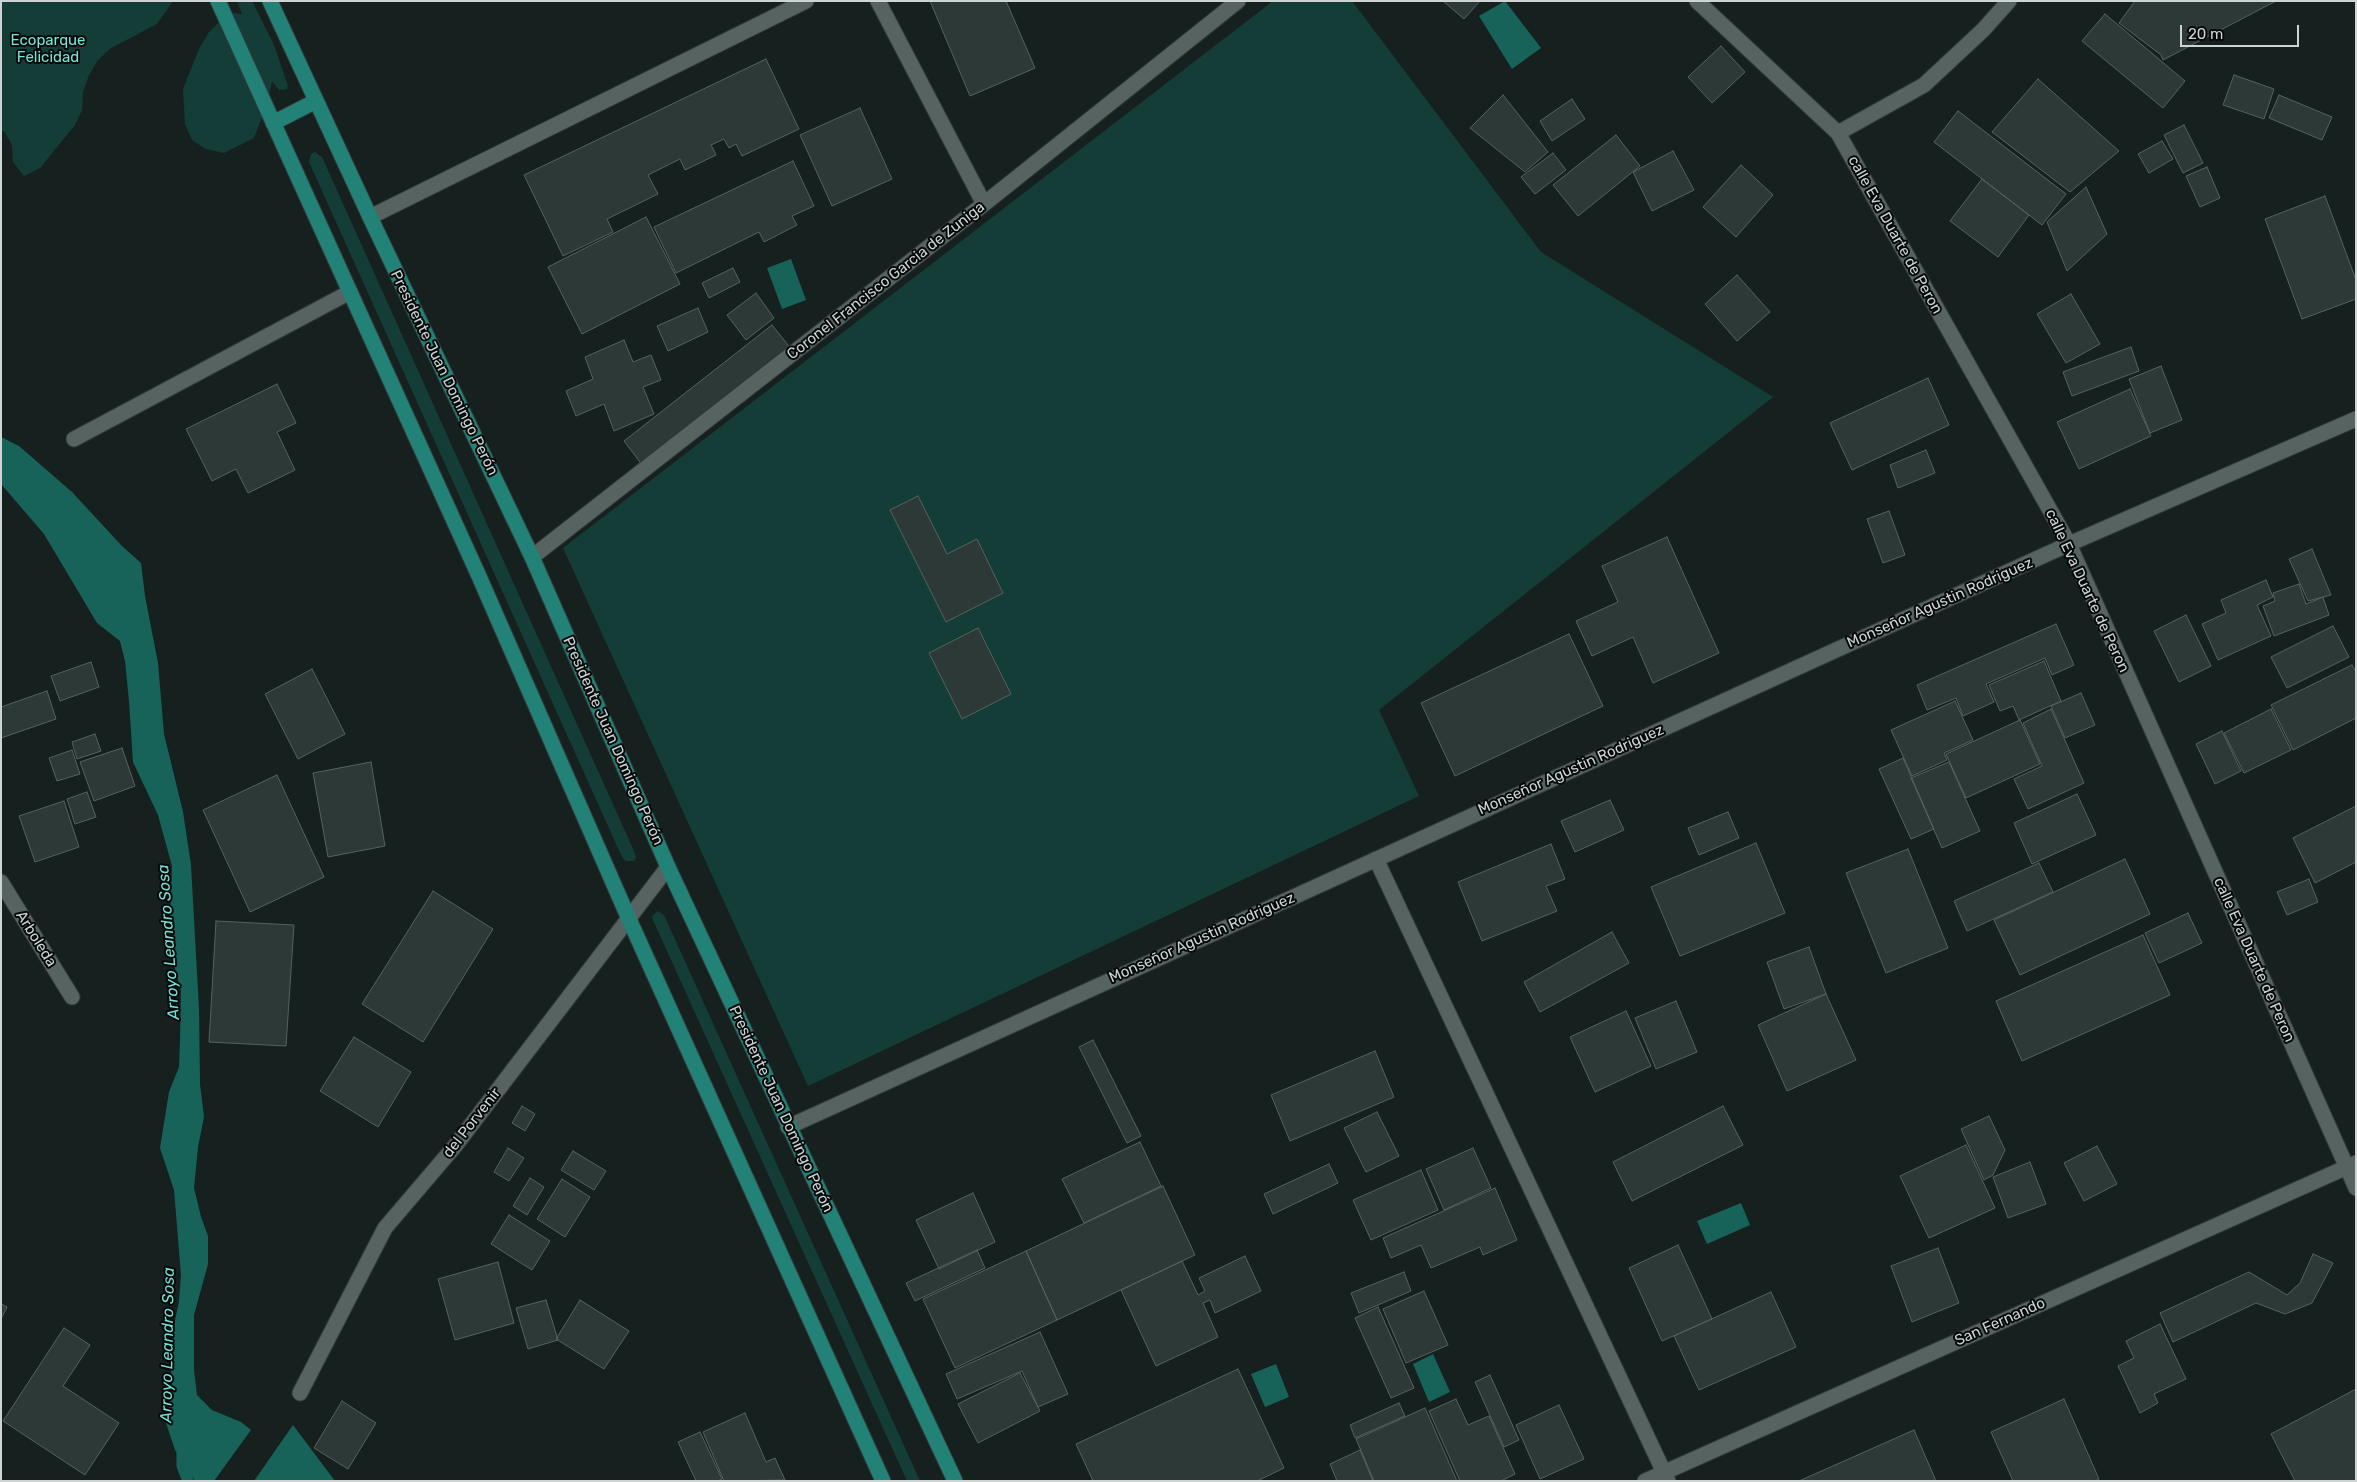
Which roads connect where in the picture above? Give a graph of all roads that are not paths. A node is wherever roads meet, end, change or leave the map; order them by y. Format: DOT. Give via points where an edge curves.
graph roads {
  1 [pos="218,1"];
  2 [pos="270,1"];
  3 [pos="806,1"];
  4 [pos="878,1"];
  5 [pos="1238,1"];
  6 [pos="1697,1"];
  7 [pos="2009,1"];
  8 [pos="316,101"];
  9 [pos="273,122"];
  10 [pos="1838,133"];
  11 [pos="984,204"];
  12 [pos="370,217"];
  13 [pos="350,292"];
  14 [pos="2356,418"];
  15 [pos="74,439"];
  16 [pos="2069,544"];
  17 [pos="532,557"];
  18 [pos="1376,859"];
  19 [pos="668,867"];
  20 [pos="1,882"];
  21 [pos="629,919"];
  22 [pos="72,997"];
  23 [pos="788,1126"];
  24 [pos="2351,1165"];
  25 [pos="2356,1188"];
  26 [pos="300,1393"];
  27 [pos="1666,1476"];
  28 [pos="884,1481"];
  29 [pos="955,1481"];
  30 [pos="1645,1481"];
  1 -- 9 [label="main road"];
  2 -- 8 [label="main road, Presidente Juan Domingo Perón"];
  3 -- 12 [label="street"];
  4 -- 11 [label="street"];
  5 -- 11 [label="street, Coronel Francisco Garcia de Zuniga"];
  6 -- 10 [label="street, calle Eva Duarte de Peron"];
  7 -- 10 [label="street" via="1924,85"];
  8 -- 9 [label="main road"];
  8 -- 12 [label="main road, Presidente Juan Domingo Perón"];
  9 -- 13 [label="main road"];
  10 -- 16 [label="street, calle Eva Duarte de Peron"];
  11 -- 17 [label="street, Coronel Francisco Garcia de Zuniga"];
  12 -- 17 [label="main road, Presidente Juan Domingo Perón"];
  13 -- 15 [label="street"];
  13 -- 21 [label="main road"];
  14 -- 16 [label="street, Monseñor Agustin Rodriguez"];
  16 -- 18 [label="street, Monseñor Agustin Rodriguez"];
  16 -- 24 [label="street, calle Eva Duarte de Peron"];
  17 -- 19 [label="main road, Presidente Juan Domingo Perón"];
  18 -- 23 [label="street, Monseñor Agustin Rodriguez"];
  18 -- 27 [label="street"];
  19 -- 21 [label="street, del Porvenir"];
  19 -- 23 [label="main road, Presidente Juan Domingo Perón"];
  20 -- 22 [label="street, Arboleda"];
  21 -- 26 [label="street, del Porvenir" via="455,1146 385,1228"];
  21 -- 28 [label="main road"];
  23 -- 29 [label="main road, Presidente Juan Domingo Perón"];
  24 -- 25 [label="street, calle Eva Duarte de Peron"];
  24 -- 27 [label="street, San Fernando"];
  27 -- 30 [label="street, San Fernando"];
}
